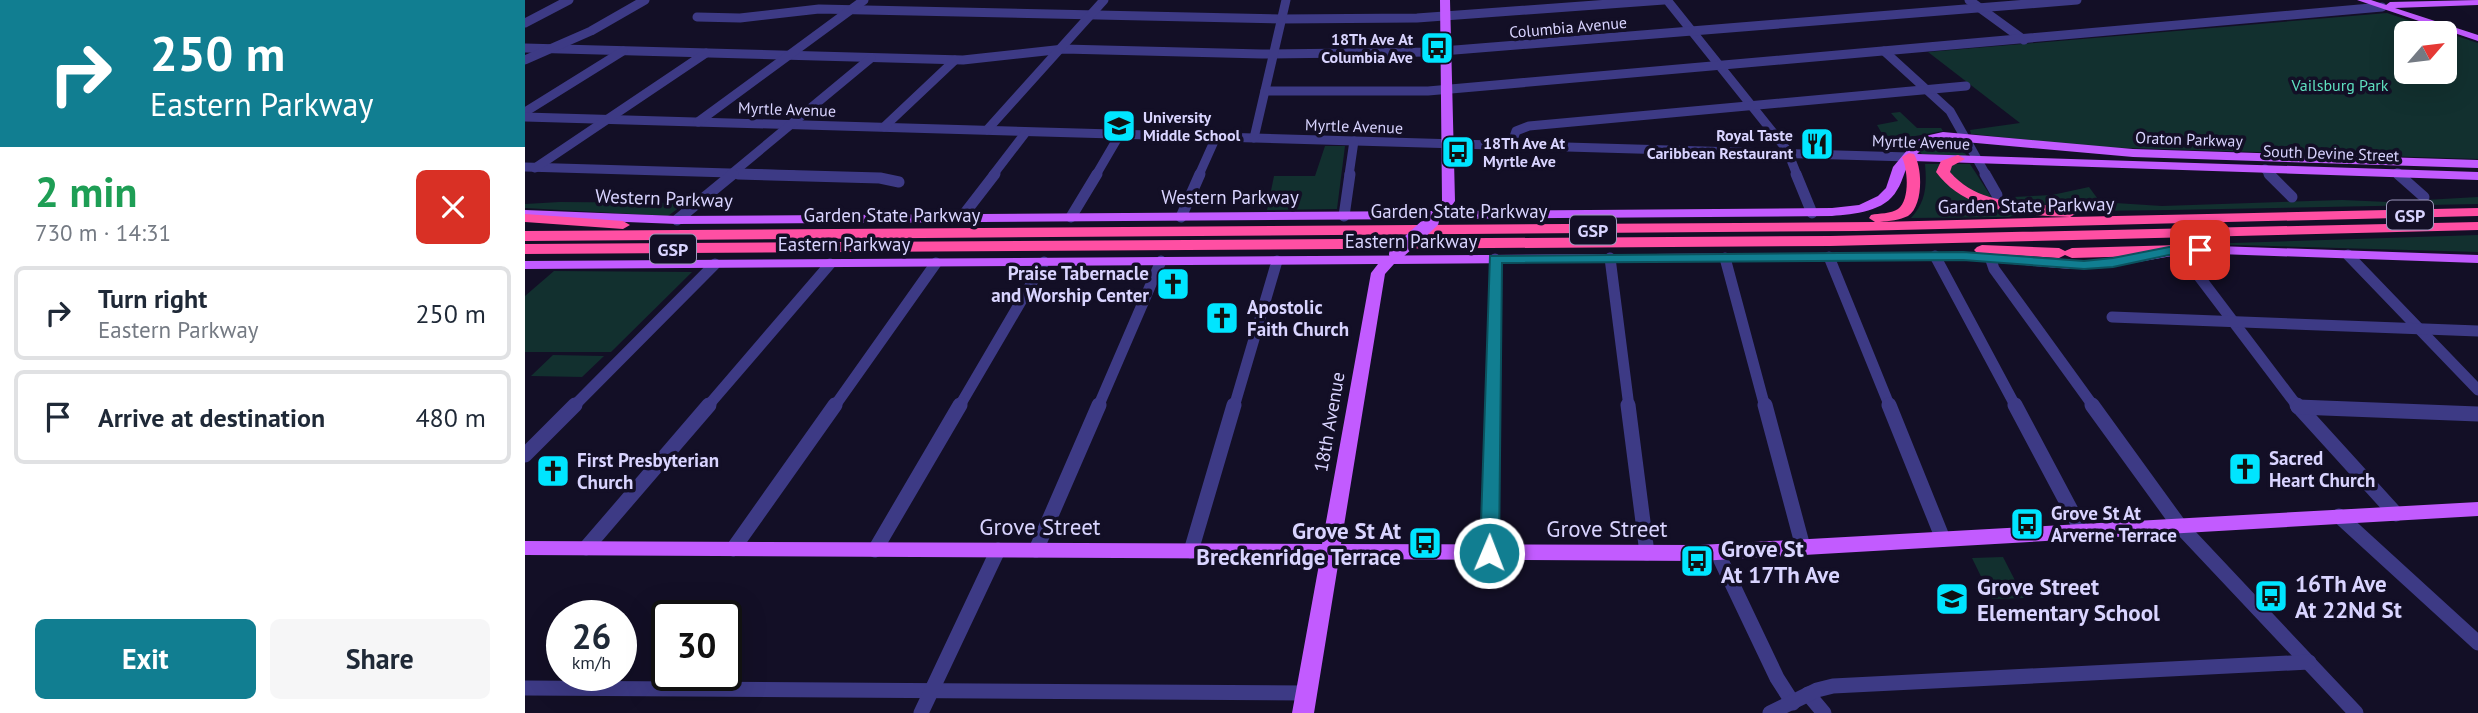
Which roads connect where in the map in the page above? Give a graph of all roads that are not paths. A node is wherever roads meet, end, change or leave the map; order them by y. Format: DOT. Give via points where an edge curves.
graph roads {
  1 [pos="569,0"];
  2 [pos="645,0"];
  3 [pos="863,0"];
  4 [pos="1104,0"];
  5 [pos="1286,0"];
  6 [pos="1445,0"];
  7 [pos="1666,0"];
  8 [pos="1969,0"];
  9 [pos="2077,0"];
  10 [pos="2362,0"];
  11 [pos="2464,1"];
  12 [pos="2478,2"];
  13 [pos="2382,7"];
  14 [pos="1980,8"];
  15 [pos="851,9"];
  16 [pos="1090,16"];
  17 [pos="1445,17"];
  18 [pos="697,18"];
  19 [pos="1282,19"];
  20 [pos="525,23"];
  21 [pos="1692,31"];
  22 [pos="2478,38"];
  23 [pos="2024,40"];
  24 [pos="525,48"];
  25 [pos="552,49"];
  26 [pos="1060,49"];
  27 [pos="623,51"];
  28 [pos="1446,51"];
  29 [pos="1884,51"];
  30 [pos="707,53"];
  31 [pos="1274,53"];
  32 [pos="788,55"];
  33 [pos="871,58"];
  34 [pos="525,60"];
  35 [pos="955,60"];
  36 [pos="1760,62"];
  37 [pos="1720,66"];
  38 [pos="1966,86"];
  39 [pos="1447,89"];
  40 [pos="1926,89"];
  41 [pos="1265,91"];
  42 [pos="1751,105"];
  43 [pos="525,114"];
  44 [pos="608,119"];
  45 [pos="698,122"];
  46 [pos="791,125"];
  47 [pos="884,127"];
  48 [pos="987,130"];
  49 [pos="1026,132"];
  50 [pos="1120,134"];
  51 [pos="1216,137"];
  52 [pos="1964,137"];
  53 [pos="1254,138"];
  54 [pos="1354,141"];
  55 [pos="1448,144"];
  56 [pos="1511,146"];
  57 [pos="2075,149"];
  58 [pos="1789,154"];
  59 [pos="1909,157"];
  60 [pos="1958,159"];
  61 [pos="1976,160"];
  62 [pos="2092,164"];
  63 [pos="2478,164"];
  64 [pos="2182,166"];
  65 [pos="530,168"];
  66 [pos="2265,169"];
  67 [pos="2397,173"];
  68 [pos="525,174"];
  69 [pos="731,174"];
  70 [pos="2478,176"];
  71 [pos="899,182"];
  72 [pos="1997,195"];
  73 [pos="2292,197"];
  74 [pos="2424,197"];
  75 [pos="2478,212"];
  76 [pos="1812,213"];
  77 [pos="525,216"];
  78 [pos="1344,216"];
  79 [pos="1071,217"];
  80 [pos="1181,217"];
  81 [pos="961,218"];
  82 [pos="1435,218"];
  83 [pos="2294,218"];
  84 [pos="677,220"];
  85 [pos="2478,226"];
  86 [pos="1648,229"];
  87 [pos="776,235"];
  88 [pos="525,236"];
  89 [pos="1740,242"];
  90 [pos="820,248"];
  91 [pos="525,249"];
  92 [pos="2179,250"];
  93 [pos="2348,255"];
  94 [pos="1935,256"];
  95 [pos="1392,257"];
  96 [pos="1829,257"];
  97 [pos="1990,257"];
  98 [pos="1610,258"];
  99 [pos="1725,258"];
  100 [pos="1495,259"];
  101 [pos="2478,259"];
  102 [pos="1161,261"];
  103 [pos="1277,261"];
  104 [pos="1044,262"];
  105 [pos="525,263"];
  106 [pos="936,263"];
  107 [pos="715,264"];
  108 [pos="830,264"];
  109 [pos="2112,317"];
  110 [pos="2233,322"];
  111 [pos="2419,329"];
  112 [pos="2478,331"];
  113 [pos="2463,375"];
  114 [pos="2478,376"];
  115 [pos="2478,390"];
  116 [pos="2298,407"];
  117 [pos="2478,414"];
  118 [pos="525,455"];
  119 [pos="2478,509"];
  120 [pos="2396,514"];
  121 [pos="2339,516"];
  122 [pos="2179,525"];
  123 [pos="2082,531"];
  124 [pos="1943,539"];
  125 [pos="1803,547"];
  126 [pos="525,548"];
  127 [pos="586,548"];
  128 [pos="733,549"];
  129 [pos="875,550"];
  130 [pos="998,550"];
  131 [pos="1036,550"];
  132 [pos="1191,551"];
  133 [pos="1330,552"];
  134 [pos="1717,552"];
  135 [pos="1489,553"];
  136 [pos="1647,553"];
  137 [pos="2478,643"];
  138 [pos="2308,662"];
  139 [pos="525,688"];
  140 [pos="932,690"];
  141 [pos="1801,698"];
  142 [pos="1304,703"];
  143 [pos="921,713"];
  144 [pos="1770,713"];
  145 [pos="1823,713"];
  146 [pos="2356,713"];
  1 -- 20 [label="street"];
  2 -- 25 [label="street"];
  3 -- 15 [label="street"];
  4 -- 16 [label="street"];
  5 -- 19 [label="street"];
  6 -- 17 [label="main road, 18th Avenue"];
  7 -- 17 [label="street"];
  7 -- 21 [label="street"];
  8 -- 14 [label="street"];
  9 -- 14 [label="street, Columbia Avenue"];
  10 -- 13 [label="main road"];
  11 -- 12 [label="main road"];
  11 -- 13 [label="main road"];
  13 -- 22 [label="main road"];
  13 -- 23 [label="street"];
  14 -- 21 [label="street, Columbia Avenue"];
  14 -- 23 [label="street"];
  15 -- 16 [label="street"];
  15 -- 18 [label="street"];
  15 -- 32 [label="street"];
  16 -- 19 [label="street"];
  16 -- 26 [label="street"];
  17 -- 19 [label="street"];
  17 -- 28 [label="main road, 18th Avenue"];
  19 -- 31 [label="street"];
  21 -- 28 [label="street, Columbia Avenue"];
  21 -- 37 [label="street"];
  23 -- 29 [label="street"];
  24 -- 25 [label="street, Columbia Avenue"];
  25 -- 27 [label="street, Columbia Avenue"];
  25 -- 34 [label="street"];
  26 -- 31 [label="street, Columbia Avenue"];
  26 -- 35 [label="street, Columbia Avenue"];
  26 -- 48 [label="street"];
  27 -- 30 [label="street, Columbia Avenue"];
  27 -- 43 [label="street"];
  28 -- 31 [label="street, Columbia Avenue"];
  28 -- 39 [label="main road, 18th Avenue"];
  29 -- 36 [label="street"];
  29 -- 40 [label="street"];
  30 -- 32 [label="street, Columbia Avenue"];
  30 -- 44 [label="street"];
  31 -- 41 [label="street"];
  32 -- 33 [label="street, Columbia Avenue"];
  32 -- 45 [label="street"];
  33 -- 35 [label="street, Columbia Avenue"];
  33 -- 46 [label="street"];
  35 -- 47 [label="street"];
  36 -- 37 [label="street"];
  37 -- 39 [label="street"];
  37 -- 42 [label="street"];
  38 -- 40 [label="street"];
  39 -- 41 [label="street"];
  39 -- 55 [label="main road, 18th Avenue"];
  40 -- 42 [label="street"];
  40 -- 52 [label="street" via="1951,113"];
  41 -- 53 [label="street"];
  42 -- 56 [label="street" via="1525,127 1514,133"];
  42 -- 58 [label="street"];
  43 -- 44 [label="street, Myrtle Avenue"];
  44 -- 45 [label="street, Myrtle Avenue"];
  44 -- 65 [label="street"];
  45 -- 46 [label="street, Myrtle Avenue"];
  46 -- 47 [label="street, Myrtle Avenue"];
  46 -- 69 [label="street"];
  47 -- 48 [label="street, Myrtle Avenue"];
  48 -- 49 [label="street, Myrtle Avenue"];
  49 -- 50 [label="street, Myrtle Avenue"];
  49 -- 81 [label="street"];
  50 -- 51 [label="street, Myrtle Avenue"];
  50 -- 79 [label="street"];
  51 -- 53 [label="street, Myrtle Avenue"];
  51 -- 80 [label="street"];
  52 -- 57 [label="main road, Oraton Parkway"];
  52 -- 59 [label="main road, Oraton Parkway" via="1928,139 1913,147"];
  52 -- 61 [label="street"];
  53 -- 54 [label="street, Myrtle Avenue"];
  54 -- 55 [label="street, Myrtle Avenue"];
  54 -- 78 [label="street"];
  55 -- 56 [label="street, Myrtle Avenue"];
  55 -- 82 [label="main road, 18th Avenue" via="1450,201"];
  56 -- 58 [label="street, Myrtle Avenue"];
  57 -- 62 [label="main road" via="2097,156 2099,161"];
  57 -- 63 [label="main road, Oraton Parkway"];
  58 -- 59 [label="street, Myrtle Avenue"];
  58 -- 76 [label="street"];
  59 -- 60 [label="main road, Myrtle Avenue"];
  59 -- 76 [label="main road, Western Parkway" via="1882,199 1853,210"];
  59 -- 86 [label="highway" via="1913,166 1906,212 1884,217"];
  60 -- 61 [label="main road, Myrtle Avenue"];
  60 -- 83 [label="highway" via="1942,168 1949,181 1983,200 2015,208"];
  61 -- 62 [label="main road, Myrtle Avenue"];
  61 -- 72 [label="street"];
  62 -- 64 [label="main road, Myrtle Avenue"];
  64 -- 66 [label="main road, South Devine Street"];
  65 -- 68 [label="street"];
  65 -- 69 [label="street"];
  66 -- 67 [label="main road, South Devine Street"];
  66 -- 73 [label="street"];
  67 -- 70 [label="main road, South Devine Street"];
  67 -- 74 [label="street"];
  69 -- 71 [label="street"];
  69 -- 84 [label="street"];
  75 -- 83 [label="highway, Garden State Parkway / GSP"];
  76 -- 82 [label="main road, Western Parkway"];
  77 -- 84 [label="main road, Western Parkway"];
  77 -- 87 [label="highway"];
  78 -- 80 [label="main road, Western Parkway"];
  78 -- 82 [label="main road, Western Parkway"];
  79 -- 80 [label="main road, Western Parkway"];
  79 -- 81 [label="main road, Western Parkway"];
  81 -- 84 [label="main road, Western Parkway"];
  82 -- 95 [label="main road, 18th Avenue, bridge"];
  83 -- 86 [label="highway, Garden State Parkway / GSP"];
  85 -- 89 [label="highway, Garden State Parkway / GSP"];
  86 -- 87 [label="highway, Garden State Parkway / GSP"];
  87 -- 88 [label="highway, Garden State Parkway / GSP"];
  89 -- 90 [label="highway, Garden State Parkway / GSP"];
  89 -- 92 [label="highway" via="2065,253"];
  90 -- 91 [label="highway, Garden State Parkway / GSP"];
  90 -- 105 [label="highway"];
  92 -- 93 [label="main road, Eastern Parkway"];
  92 -- 97 [label="main road, Eastern Parkway" via="2094,265"];
  92 -- 110 [label="street"];
  93 -- 101 [label="main road, Eastern Parkway"];
  93 -- 111 [label="street"];
  94 -- 96 [label="main road, Eastern Parkway"];
  94 -- 97 [label="main road, Eastern Parkway"];
  94 -- 123 [label="street"];
  95 -- 100 [label="main road, Eastern Parkway"];
  95 -- 103 [label="main road, Eastern Parkway"];
  95 -- 133 [label="main road, 18th Avenue" via="1378,273"];
  96 -- 99 [label="main road, Eastern Parkway"];
  96 -- 124 [label="street"];
  97 -- 122 [label="street" via="1994,269"];
  98 -- 99 [label="main road, Eastern Parkway"];
  98 -- 100 [label="main road, Eastern Parkway"];
  98 -- 136 [label="street"];
  99 -- 125 [label="street"];
  100 -- 135 [label="street"];
  102 -- 103 [label="main road, Eastern Parkway"];
  102 -- 104 [label="main road, Eastern Parkway"];
  102 -- 131 [label="street"];
  103 -- 132 [label="street"];
  104 -- 106 [label="main road, Eastern Parkway"];
  104 -- 129 [label="street"];
  105 -- 107 [label="main road, Eastern Parkway"];
  106 -- 108 [label="main road, Eastern Parkway"];
  106 -- 128 [label="street"];
  107 -- 108 [label="main road, Eastern Parkway"];
  107 -- 118 [label="street"];
  108 -- 127 [label="street"];
  109 -- 110 [label="street"];
  110 -- 111 [label="street"];
  110 -- 116 [label="street"];
  111 -- 112 [label="street"];
  111 -- 113 [label="street"];
  113 -- 114 [label="street"];
  113 -- 115 [label="street"];
  116 -- 117 [label="street"];
  116 -- 120 [label="street"];
  119 -- 120 [label="main road, Grove Street"];
  120 -- 121 [label="main road, Grove Street"];
  121 -- 122 [label="main road, Grove Street"];
  121 -- 137 [label="street"];
  122 -- 123 [label="main road, Grove Street"];
  122 -- 138 [label="street"];
  123 -- 124 [label="main road, Grove Street"];
  124 -- 125 [label="main road, Grove Street"];
  125 -- 134 [label="main road, Grove Street"];
  126 -- 127 [label="main road, Grove Street"];
  127 -- 128 [label="main road, Grove Street"];
  128 -- 129 [label="main road, Grove Street"];
  129 -- 130 [label="main road, Grove Street"];
  130 -- 131 [label="main road, Grove Street"];
  130 -- 140 [label="street"];
  131 -- 132 [label="main road, Grove Street"];
  132 -- 133 [label="main road, Grove Street"];
  133 -- 135 [label="main road, Grove Street"];
  133 -- 142 [label="main road, 18th Avenue"];
  134 -- 136 [label="main road, Grove Street"];
  134 -- 141 [label="street" via="1777,678"];
  135 -- 136 [label="main road, Grove Street"];
  138 -- 141 [label="street" via="1833,686"];
  138 -- 146 [label="street"];
  139 -- 140 [label="street"];
  140 -- 142 [label="street"];
  140 -- 143 [label="street"];
  141 -- 144 [label="street"];
  141 -- 145 [label="street"];
}
